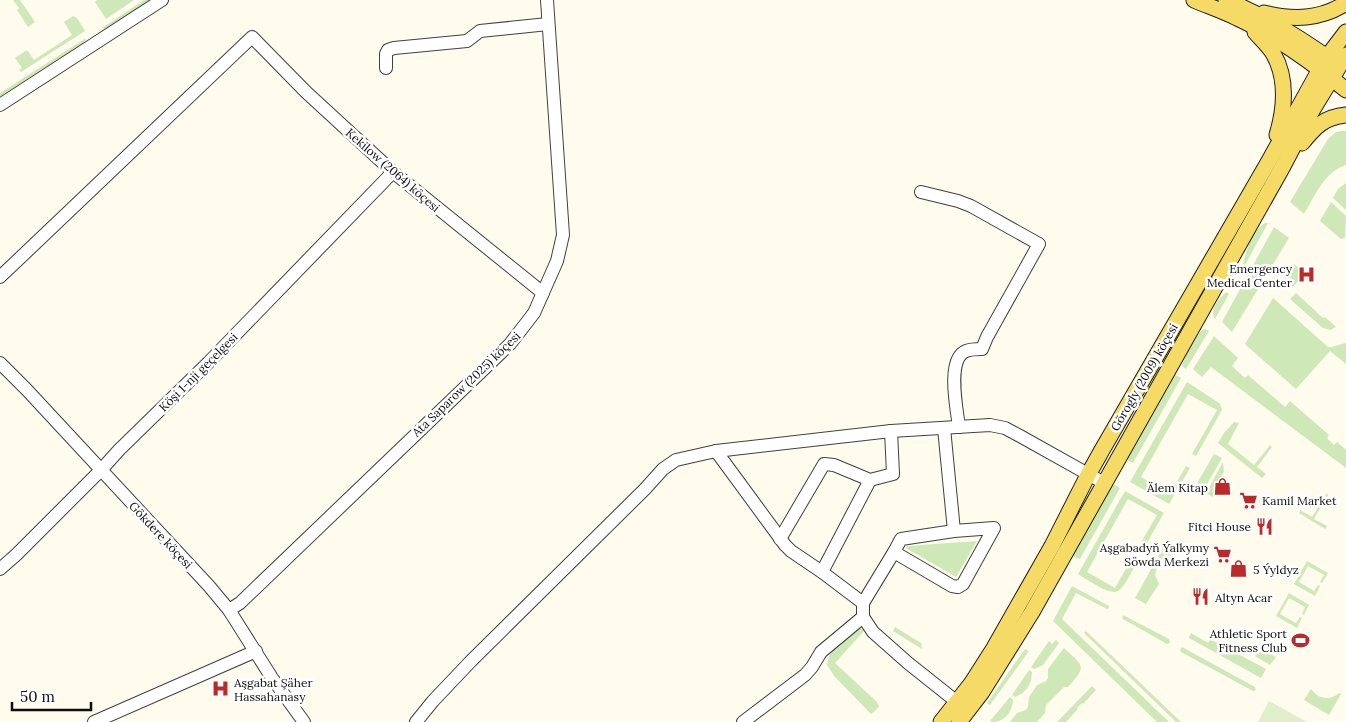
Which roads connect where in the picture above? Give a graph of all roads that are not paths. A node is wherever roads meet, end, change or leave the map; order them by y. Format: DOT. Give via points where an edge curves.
graph roads {
  1 [pos="162,0"];
  2 [pos="547,0"];
  3 [pos="1194,0"];
  4 [pos="1226,0"];
  5 [pos="1346,3"];
  6 [pos="1240,13"];
  7 [pos="548,24"];
  8 [pos="1346,32"];
  9 [pos="1335,66"];
  10 [pos="386,68"];
  11 [pos="1346,90"];
  12 [pos="0,105"];
  13 [pos="1346,115"];
  14 [pos="1276,164"];
  15 [pos="393,172"];
  16 [pos="921,192"];
  17 [pos="0,276"];
  18 [pos="543,293"];
  19 [pos="0,363"];
  20 [pos="959,427"];
  21 [pos="944,428"];
  22 [pos="891,431"];
  23 [pos="716,451"];
  24 [pos="101,470"];
  25 [pos="1088,475"];
  26 [pos="870,480"];
  27 [pos="1104,483"];
  28 [pos="954,532"];
  29 [pos="780,539"];
  30 [pos="894,552"];
  31 [pos="0,569"];
  32 [pos="822,572"];
  33 [pos="863,603"];
  34 [pos="229,610"];
  35 [pos="863,617"];
  36 [pos="256,651"];
  37 [pos="957,702"];
  38 [pos="94,722"];
  39 [pos="304,722"];
  40 [pos="416,722"];
  41 [pos="743,722"];
  42 [pos="941,722"];
  43 [pos="959,722"];
  1 -- 12 [label="street"];
  2 -- 7 [label="street, Ata Saparow (2025) köçesi"];
  3 -- 6 [label="main road"];
  4 -- 6 [label="main road"];
  5 -- 6 [label="main road" via="1319,16 1299,18"];
  6 -- 9 [label="main road" via="1267,20"];
  6 -- 14 [label="main road" via="1270,49 1282,79 1284,104"];
  7 -- 10 [label="street" via="480,30 467,41 394,48 386,54"];
  7 -- 18 [label="street, Ata Saparow (2025) köçesi" via="563,235 557,261"];
  8 -- 9 [label="main road, Görogly (2009) köçesi"];
  9 -- 11 [label="main road"];
  9 -- 14 [label="main road, Görogly (2009) köçesi"];
  13 -- 14 [label="main road" via="1322,122"];
  14 -- 25 [label="main road, Görogly (2009) köçesi"];
  14 -- 27 [label="main road, Görogly (2009) köçesi"];
  15 -- 17 [label="street, Kekilow (2064) köçesi" via="252,37"];
  15 -- 18 [label="street, Kekilow (2064) köçesi"];
  15 -- 24 [label="street, Köşi 1-nji geçelgesi"];
  16 -- 20 [label="street" via="971,206 1039,244 982,349 966,351 959,357 954,375"];
  18 -- 34 [label="street, Ata Saparow (2025) köçesi" via="534,314 510,344"];
  19 -- 24 [label="street, Gökdere köçesi"];
  20 -- 21 [label="street"];
  20 -- 25 [label="street" via="990,425 1005,428"];
  21 -- 22 [label="street"];
  21 -- 28 [label="street"];
  22 -- 23 [label="street"];
  22 -- 26 [label="street" via="893,474"];
  23 -- 29 [label="street"];
  23 -- 40 [label="street" via="676,460 663,469 471,661"];
  24 -- 31 [label="street, Köşi 1-nji geçelgesi"];
  24 -- 34 [label="street, Gökdere köçesi"];
  25 -- 27 [label="street"];
  25 -- 37 [label="main road, Görogly (2009) köçesi" via="1015,612 972,684"];
  26 -- 29 [label="street" via="824,464"];
  26 -- 32 [label="street"];
  27 -- 43 [label="main road, Görogly (2009) köçesi" via="1032,612 982,692"];
  28 -- 30 [label="street" via="901,538"];
  28 -- 30 [label="street" via="994,528 963,584 958,587"];
  29 -- 32 [label="street" via="791,551"];
  30 -- 33 [label="street"];
  32 -- 33 [label="street"];
  33 -- 35 [label="street"];
  34 -- 36 [label="street, Gökdere köçesi"];
  35 -- 37 [label="street" via="872,632"];
  35 -- 41 [label="street" via="821,652 805,675"];
  36 -- 38 [label="street"];
  36 -- 39 [label="street, Gökdere köçesi"];
  37 -- 42 [label="main road, Görogly (2009) köçesi"];
}
